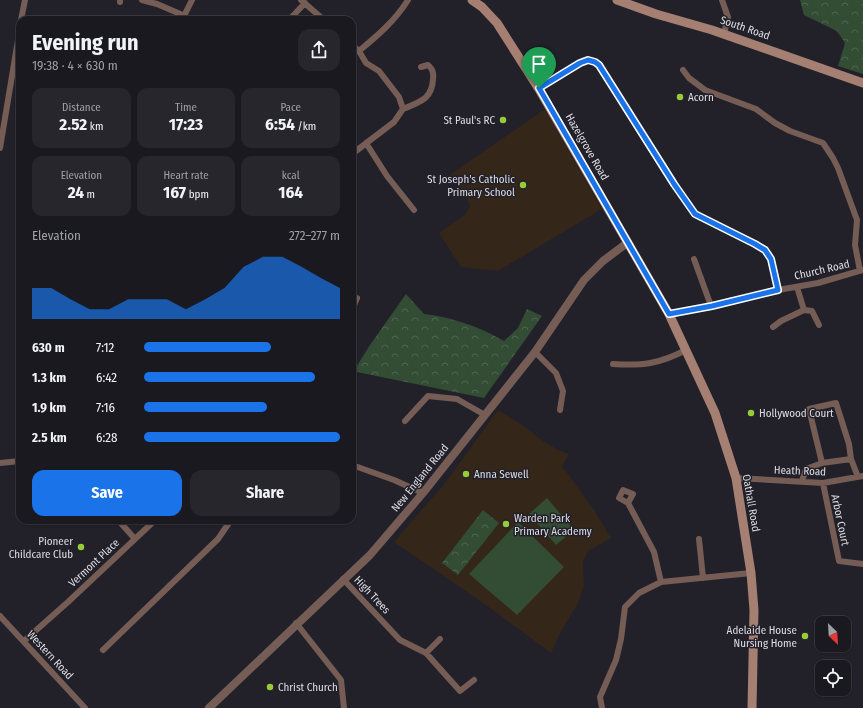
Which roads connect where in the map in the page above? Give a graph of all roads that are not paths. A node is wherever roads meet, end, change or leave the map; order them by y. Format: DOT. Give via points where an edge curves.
graph roads {
  1 [pos="25,0"];
  2 [pos="142,0"];
  3 [pos="192,0"];
  4 [pos="408,0"];
  5 [pos="472,0"];
  6 [pos="617,0"];
  7 [pos="722,0"];
  8 [pos="303,2"];
  9 [pos="22,16"];
  10 [pos="180,16"];
  11 [pos="185,16"];
  12 [pos="292,16"];
  13 [pos="319,16"];
  14 [pos="724,34"];
  15 [pos="358,51"];
  16 [pos="16,52"];
  17 [pos="421,67"];
  18 [pos="683,70"];
  19 [pos="863,83"];
  20 [pos="539,88"];
  21 [pos="403,109"];
  22 [pos="366,143"];
  23 [pos="0,148"];
  24 [pos="356,151"];
  25 [pos="414,210"];
  26 [pos="627,243"];
  27 [pos="694,259"];
  28 [pos="862,271"];
  29 [pos="797,287"];
  30 [pos="778,290"];
  31 [pos="712,306"];
  32 [pos="804,310"];
  33 [pos="669,314"];
  34 [pos="818,325"];
  35 [pos="773,327"];
  36 [pos="686,350"];
  37 [pos="535,352"];
  38 [pos="613,364"];
  39 [pos="560,410"];
  40 [pos="485,415"];
  41 [pos="405,421"];
  42 [pos="851,459"];
  43 [pos="16,461"];
  44 [pos="822,462"];
  45 [pos="0,463"];
  46 [pos="356,466"];
  47 [pos="861,476"];
  48 [pos="736,478"];
  49 [pos="802,482"];
  50 [pos="823,483"];
  51 [pos="422,493"];
  52 [pos="628,503"];
  53 [pos="122,524"];
  54 [pos="150,524"];
  55 [pos="228,524"];
  56 [pos="135,538"];
  57 [pos="699,539"];
  58 [pos="863,564"];
  59 [pos="751,573"];
  60 [pos="703,578"];
  61 [pos="344,579"];
  62 [pos="661,582"];
  63 [pos="0,616"];
  64 [pos="391,618"];
  65 [pos="296,623"];
  66 [pos="385,624"];
  67 [pos="440,639"];
  68 [pos="24,641"];
  69 [pos="103,650"];
  70 [pos="426,653"];
  71 [pos="474,680"];
  72 [pos="600,707"];
  73 [pos="85,708"];
  74 [pos="209,708"];
  75 [pos="344,708"];
  76 [pos="752,708"];
  1 -- 9 [label="street"];
  2 -- 10 [label="street" via="158,4"];
  3 -- 11 [label="street"];
  4 -- 15 [label="street" via="387,26"];
  5 -- 20 [label="main road, Hazelgrove Road" via="496,23"];
  6 -- 14 [label="main road, South Road"];
  7 -- 14 [label="street" via="728,17"];
  8 -- 12 [label="street"];
  8 -- 13 [label="street"];
  14 -- 19 [label="main road, South Road"];
  15 -- 21 [label="street" via="366,63 379,71 399,97"];
  16 -- 23 [label="street"];
  17 -- 21 [label="street" via="428,65 432,70 434,76 431,90 425,99"];
  18 -- 28 [label="street" via="705,90 756,109 790,131 823,142 838,168 857,220 855,245"];
  20 -- 26 [label="main road, Hazelgrove Road"];
  20 -- 30 [label="street" via="580,63 588,60 599,65 695,214 765,250 771,259"];
  21 -- 22 [label="street" via="394,122"];
  22 -- 24 [label="street"];
  22 -- 25 [label="street" via="387,176"];
  26 -- 33 [label="main road, Hazelgrove Road"];
  26 -- 37 [label="street, New England Road" via="603,261 584,280"];
  27 -- 31 [label="street"];
  28 -- 29 [label="street, Church Road" via="818,284"];
  29 -- 30 [label="street, Church Road"];
  29 -- 32 [label="street"];
  30 -- 31 [label="street, Church Road"];
  31 -- 33 [label="street, Church Road"];
  32 -- 34 [label="street" via="812,311"];
  32 -- 35 [label="street"];
  33 -- 36 [label="main road, Oathall Road"];
  36 -- 38 [label="street" via="661,362 636,366"];
  36 -- 48 [label="main road, Oathall Road" via="715,413"];
  37 -- 39 [label="street" via="556,373 563,391"];
  37 -- 40 [label="street, New England Road"];
  40 -- 41 [label="street" via="457,399 428,396"];
  40 -- 51 [label="street, New England Road"];
  42 -- 44 [label="street"];
  42 -- 44 [label="street" via="836,403 808,410"];
  42 -- 47 [label="street"];
  43 -- 45 [label="street"];
  44 -- 49 [label="street" via="806,468"];
  46 -- 51 [label="street"];
  47 -- 50 [label="street, Heath Road"];
  48 -- 49 [label="street, Heath Road"];
  48 -- 59 [label="main road, Oathall Road"];
  49 -- 50 [label="street, Heath Road"];
  50 -- 58 [label="street, Arbor Court" via="839,561"];
  51 -- 61 [label="street, New England Road" via="370,555"];
  52 -- 62 [label="street" via="654,552"];
  53 -- 56 [label="street, Vermont Place"];
  54 -- 56 [label="street, Vermont Place"];
  55 -- 69 [label="street" via="218,539"];
  56 -- 68 [label="street, Vermont Place"];
  57 -- 60 [label="street"];
  59 -- 60 [label="street"];
  59 -- 76 [label="main road, Oathall Road" via="754,610"];
  60 -- 62 [label="street"];
  61 -- 65 [label="street, New England Road"];
  61 -- 66 [label="street, High Trees"];
  62 -- 72 [label="street" via="639,593 625,607 616,660 600,697"];
  63 -- 68 [label="street, Western Road"];
  64 -- 66 [label="street, High Trees"];
  65 -- 74 [label="street, New England Road"];
  65 -- 75 [label="street" via="341,680"];
  66 -- 70 [label="street, High Trees" via="400,640"];
  67 -- 70 [label="street"];
  68 -- 73 [label="street, Western Road"];
  70 -- 71 [label="street, High Trees" via="460,690"];
}
